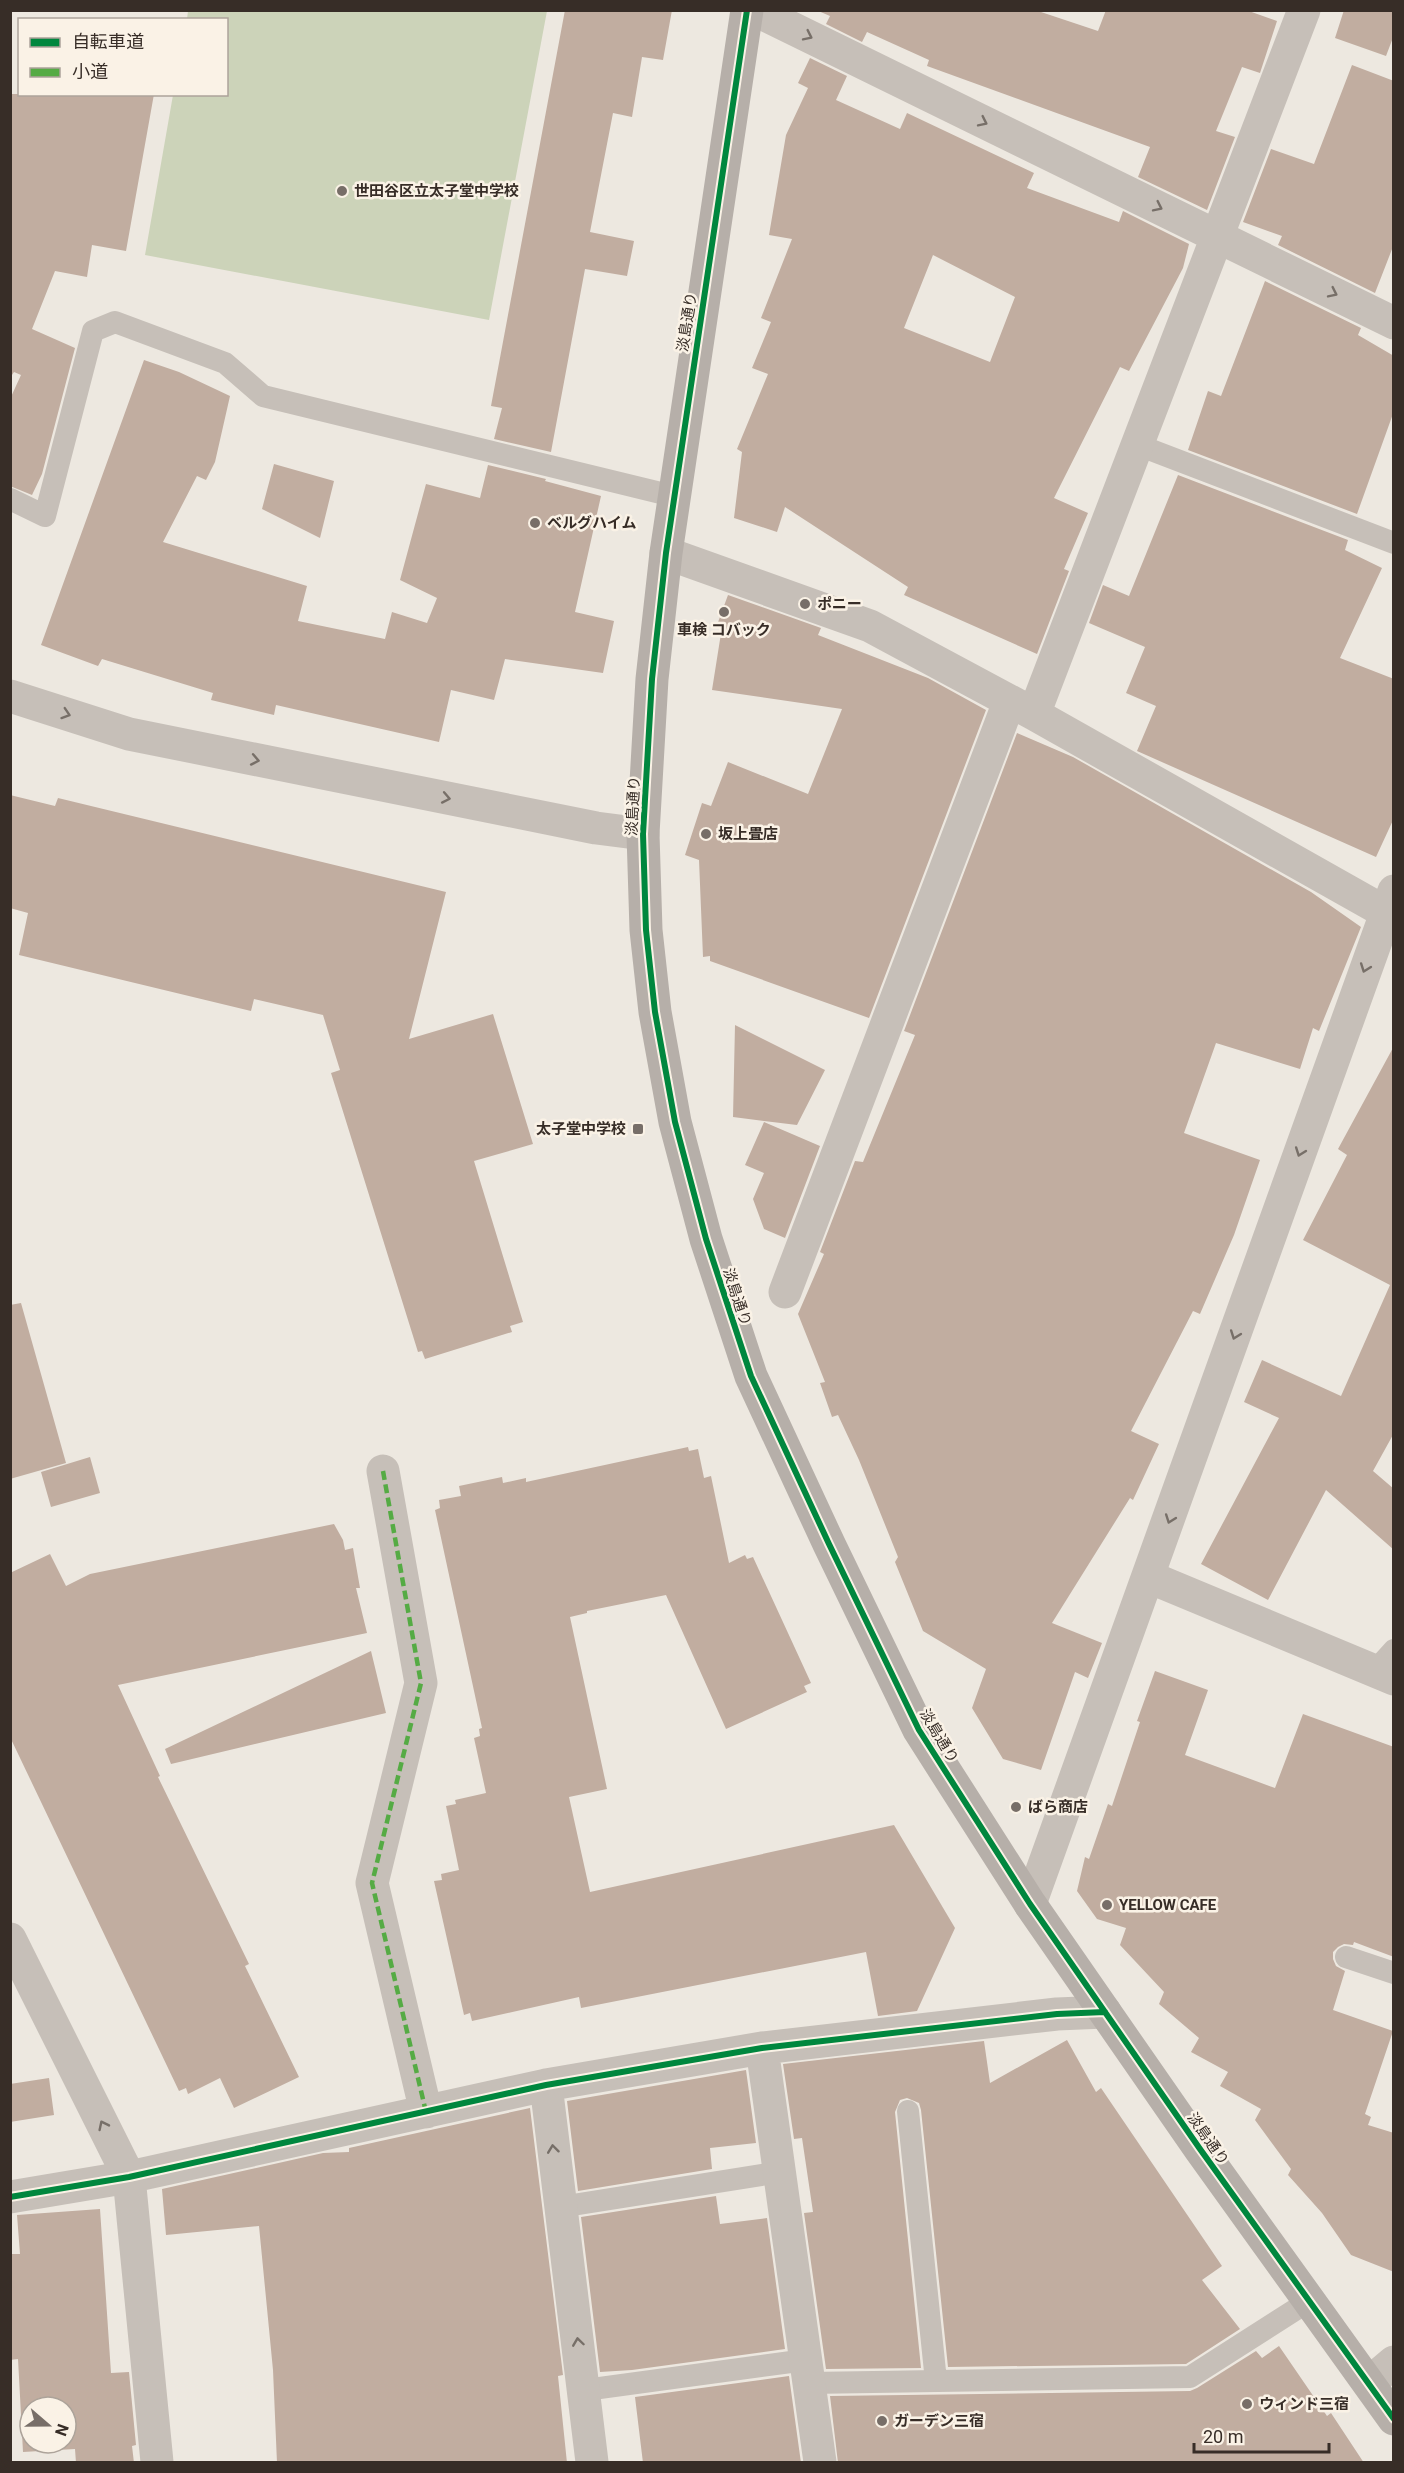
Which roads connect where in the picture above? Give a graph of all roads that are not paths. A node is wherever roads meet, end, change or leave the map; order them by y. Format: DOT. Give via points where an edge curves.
graph roads {
  1 [pos="747,10"];
  2 [pos="755,10"];
  3 [pos="1304,10"];
  4 [pos="1218,237"];
  5 [pos="1394,322"];
  6 [pos="1138,445"];
  7 [pos="673,496"];
  8 [pos="10,499"];
  9 [pos="1394,543"];
  10 [pos="666,553"];
  11 [pos="10,696"];
  12 [pos="1021,708"];
  13 [pos="643,834"];
  14 [pos="1391,907"];
  15 [pos="785,1292"];
  16 [pos="383,1471"];
  17 [pos="1149,1577"];
  18 [pos="1387,1667"];
  19 [pos="1030,1904"];
  20 [pos="10,1939"];
  21 [pos="1346,1957"];
  22 [pos="1394,1973"];
  23 [pos="1105,2012"];
  24 [pos="762,2048"];
  25 [pos="546,2085"];
  26 [pos="908,2110"];
  27 [pos="426,2112"];
  28 [pos="780,2172"];
  29 [pos="129,2177"];
  30 [pos="10,2197"];
  31 [pos="560,2206"];
  32 [pos="1309,2301"];
  33 [pos="1394,2362"];
  34 [pos="807,2371"];
  35 [pos="936,2381"];
  36 [pos="1368,2383"];
  37 [pos="585,2390"];
  38 [pos="1394,2419"];
  39 [pos="157,2463"];
  40 [pos="592,2463"];
  41 [pos="820,2463"];
  1 -- 7 [label="main road, 淡島通り"];
  2 -- 4 [label="street, one-way"];
  3 -- 4 [label="street"];
  4 -- 5 [label="street, one-way"];
  4 -- 6 [label="street"];
  6 -- 9 [label="lane"];
  6 -- 12 [label="street"];
  7 -- 8 [label="lane" via="263,396 225,363 115,322 93,331 45,516"];
  7 -- 10 [label="main road, 淡島通り"];
  10 -- 12 [label="street" via="870,626"];
  10 -- 13 [label="main road, 淡島通り" via="652,679"];
  11 -- 13 [label="street, one-way" via="129,734 596,828"];
  12 -- 14 [label="street"];
  12 -- 15 [label="street"];
  13 -- 19 [label="main road, 淡島通り" via="646,930 655,1012 675,1122 709,1248 749,1371 919,1730"];
  14 -- 17 [label="street, one-way"];
  16 -- 27 [label="street" via="421,1683 372,1883"];
  17 -- 18 [label="street"];
  17 -- 19 [label="street"];
  19 -- 23 [label="main road, 淡島通り"];
  29 -- 20 [label="street, one-way"];
  21 -- 22 [label="lane"];
  23 -- 24 [label="street" via="1057,2014"];
  23 -- 32 [label="main road, 淡島通り"];
  24 -- 25 [label="street"];
  24 -- 28 [label="street"];
  25 -- 27 [label="street"];
  31 -- 25 [label="street, one-way"];
  26 -- 35 [label="lane"];
  27 -- 29 [label="street"];
  28 -- 31 [label="lane"];
  28 -- 34 [label="street"];
  29 -- 30 [label="street"];
  29 -- 39 [label="street"];
  37 -- 31 [label="street, one-way"];
  32 -- 35 [label="lane" via="1190,2378"];
  32 -- 36 [label="main road, 淡島通り"];
  33 -- 36 [label="street"];
  34 -- 35 [label="lane"];
  34 -- 37 [label="lane"];
  34 -- 41 [label="street"];
  36 -- 38 [label="main road, 淡島通り"];
  37 -- 40 [label="street"];
}
